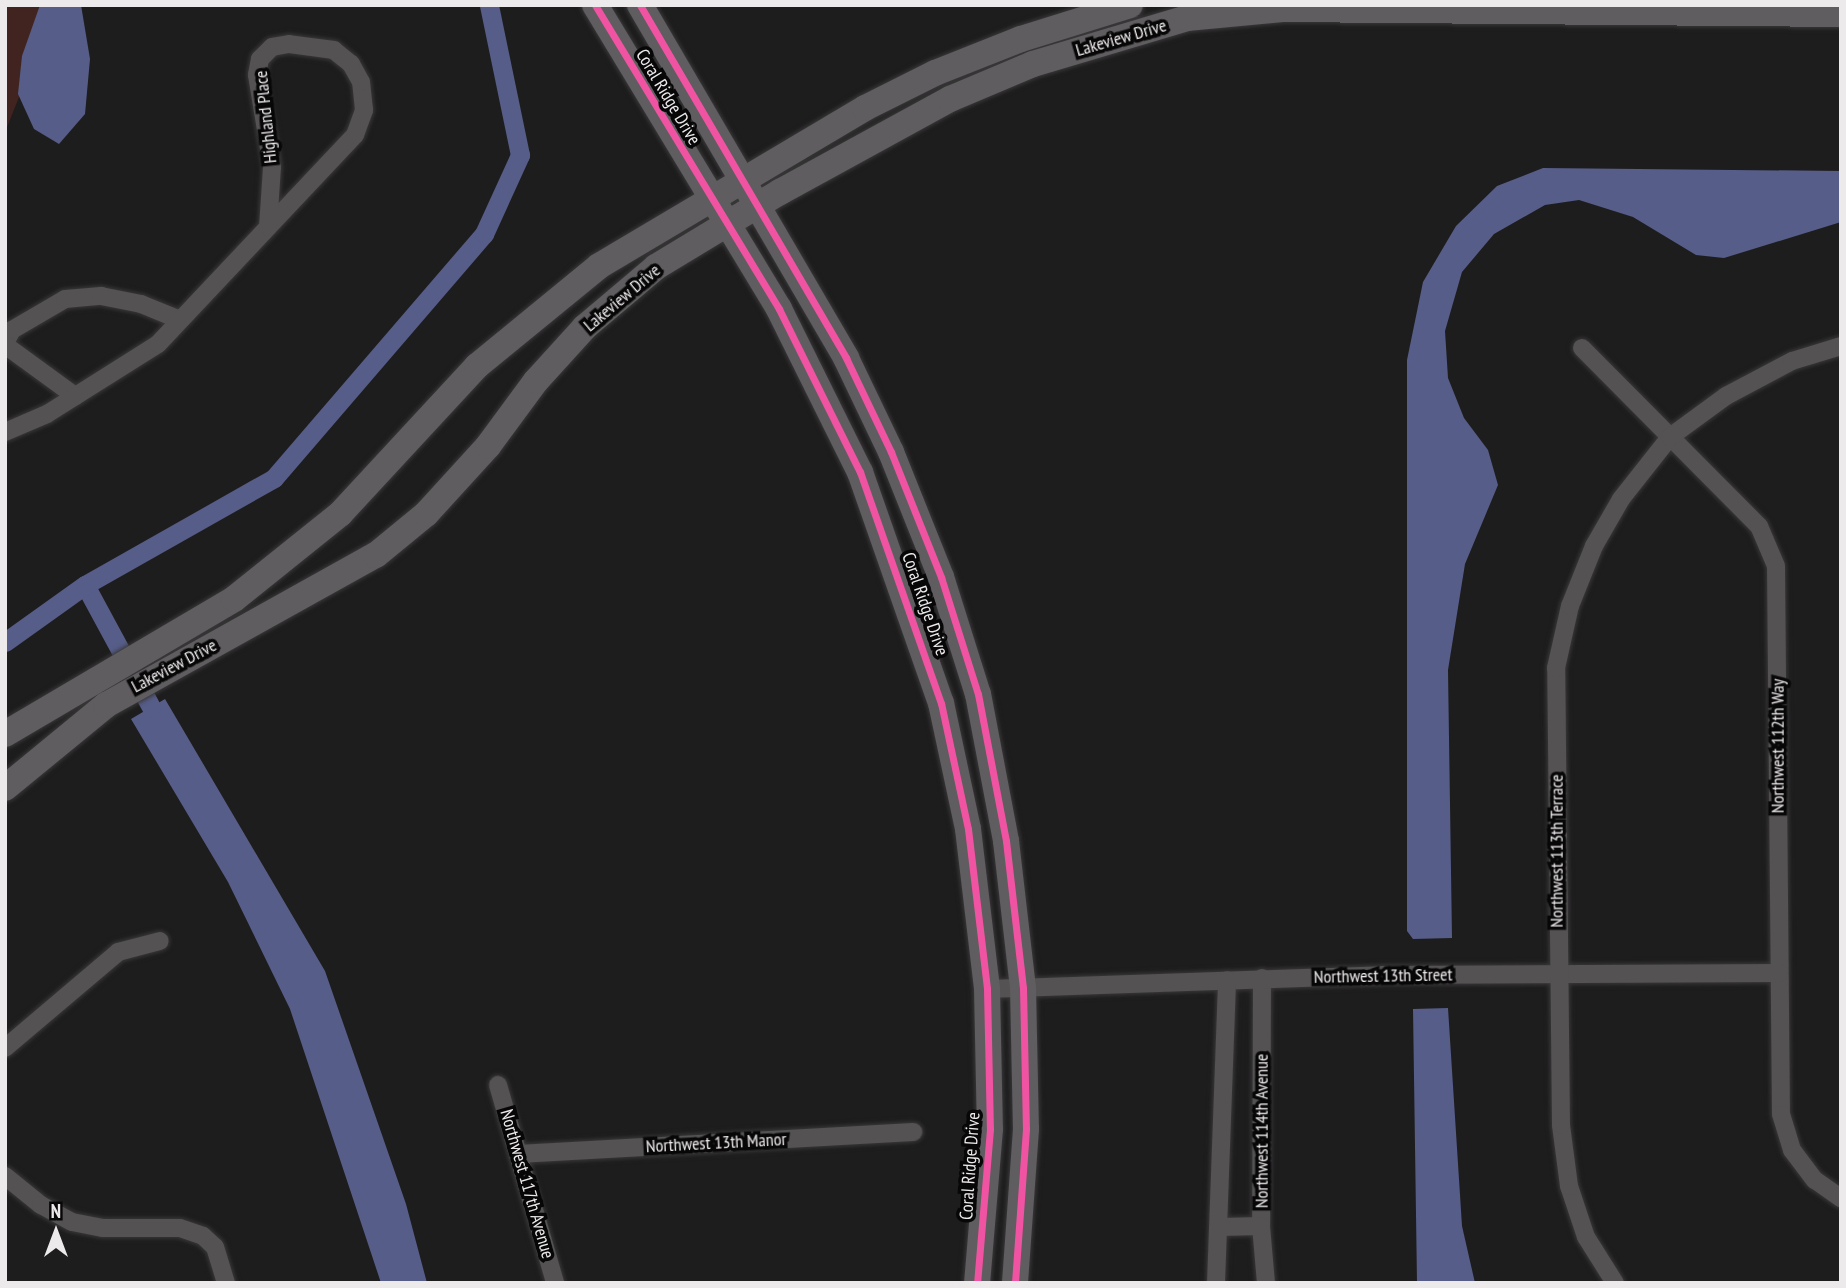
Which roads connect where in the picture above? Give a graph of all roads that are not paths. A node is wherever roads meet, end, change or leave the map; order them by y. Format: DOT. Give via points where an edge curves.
graph roads {
  1 [pos="595,5"];
  2 [pos="640,5"];
  3 [pos="1130,5"];
  4 [pos="1348,6"];
  5 [pos="1378,7"];
  6 [pos="1841,14"];
  7 [pos="743,179"];
  8 [pos="711,197"];
  9 [pos="759,205"];
  10 [pos="728,225"];
  11 [pos="268,227"];
  12 [pos="180,320"];
  13 [pos="5,344"];
  14 [pos="1841,346"];
  15 [pos="1582,348"];
  16 [pos="75,396"];
  17 [pos="5,432"];
  18 [pos="1670,437"];
  19 [pos="163,655"];
  20 [pos="5,734"];
  21 [pos="5,788"];
  22 [pos="160,941"];
  23 [pos="1779,972"];
  24 [pos="1558,975"];
  25 [pos="1262,978"];
  26 [pos="1227,980"];
  27 [pos="1023,988"];
  28 [pos="987,989"];
  29 [pos="5,1048"];
  30 [pos="498,1085"];
  31 [pos="913,1132"];
  32 [pos="519,1154"];
  33 [pos="5,1175"];
  34 [pos="1841,1198"];
  35 [pos="1261,1226"];
  36 [pos="1221,1227"];
  37 [pos="226,1283"];
  38 [pos="555,1283"];
  39 [pos="977,1283"];
  40 [pos="1015,1283"];
  41 [pos="1216,1283"];
  42 [pos="1266,1283"];
  43 [pos="1615,1283"];
  1 -- 8 [label="street, Coral Ridge Drive"];
  2 -- 7 [label="street, Coral Ridge Drive"];
  3 -- 7 [label="street, Lakeview Drive" via="1021,39 935,73"];
  4 -- 5 [label="street, Lakeview Drive"];
  4 -- 9 [label="street, Lakeview Drive" via="1187,18 1032,64 950,99"];
  5 -- 6 [label="street, Lakeview Drive"];
  7 -- 8 [label="street, Lakeview Drive"];
  7 -- 9 [label="street, Coral Ridge Drive"];
  8 -- 10 [label="street, Coral Ridge Drive"];
  8 -- 19 [label="street, Lakeview Drive" via="599,266 545,306 477,366 340,514"];
  9 -- 10 [label="street, Lakeview Drive"];
  9 -- 27 [label="street, Coral Ridge Drive" via="846,358 891,452 950,602 978,694 1006,841"];
  10 -- 19 [label="street, Lakeview Drive" via="656,267 585,327 426,514 376,555 273,616"];
  10 -- 28 [label="street, Coral Ridge Drive" via="779,309 860,472 914,614 941,703 968,829"];
  11 -- 11 [label="street, Highland Place" via="355,135 364,110 361,82 351,64 334,50 289,44 272,47 260,59 257,75 272,167"];
  11 -- 12 [label="street, Highland Place"];
  12 -- 13 [label="street" via="141,304 101,296 65,299 12,330"];
  12 -- 16 [label="street, Highland Place" via="158,344"];
  13 -- 16 [label="street"];
  14 -- 18 [label="street, Northwest 113th Terrace" via="1792,361 1726,396"];
  15 -- 18 [label="street, Northwest 112th Way"];
  16 -- 17 [label="street, Highland Place"];
  18 -- 23 [label="street, Northwest 112th Way" via="1759,526 1776,566"];
  18 -- 24 [label="street, Northwest 113th Terrace" via="1621,499 1594,546 1570,606 1556,668"];
  19 -- 20 [label="street, Lakeview Drive" via="96,680"];
  19 -- 21 [label="street, Lakeview Drive"];
  22 -- 29 [label="street" via="118,952"];
  23 -- 24 [label="street, Northwest 13th Street"];
  23 -- 34 [label="street, Northwest 112th Way" via="1781,1114 1792,1150 1815,1180"];
  24 -- 25 [label="street, Northwest 13th Street"];
  24 -- 43 [label="street, Northwest 113th Terrace" via="1560,1125 1569,1185 1586,1237"];
  25 -- 26 [label="street, Northwest 13th Street"];
  25 -- 35 [label="street, Northwest 114th Avenue"];
  26 -- 27 [label="street, Northwest 13th Street"];
  26 -- 36 [label="street"];
  27 -- 28 [label="street, Northwest 13th Street"];
  27 -- 40 [label="street, Coral Ridge Drive" via="1026,1129"];
  28 -- 39 [label="street, Coral Ridge Drive" via="990,1129"];
  30 -- 32 [label="street, Northwest 117th Avenue"];
  31 -- 32 [label="street, Northwest 13th Manor"];
  32 -- 38 [label="street, Northwest 117th Avenue"];
  33 -- 37 [label="street" via="41,1205 72,1222 103,1228 180,1228 203,1236 215,1247"];
  35 -- 36 [label="street"];
  35 -- 42 [label="street, Northwest 114th Avenue"];
  36 -- 41 [label="street"];
}
